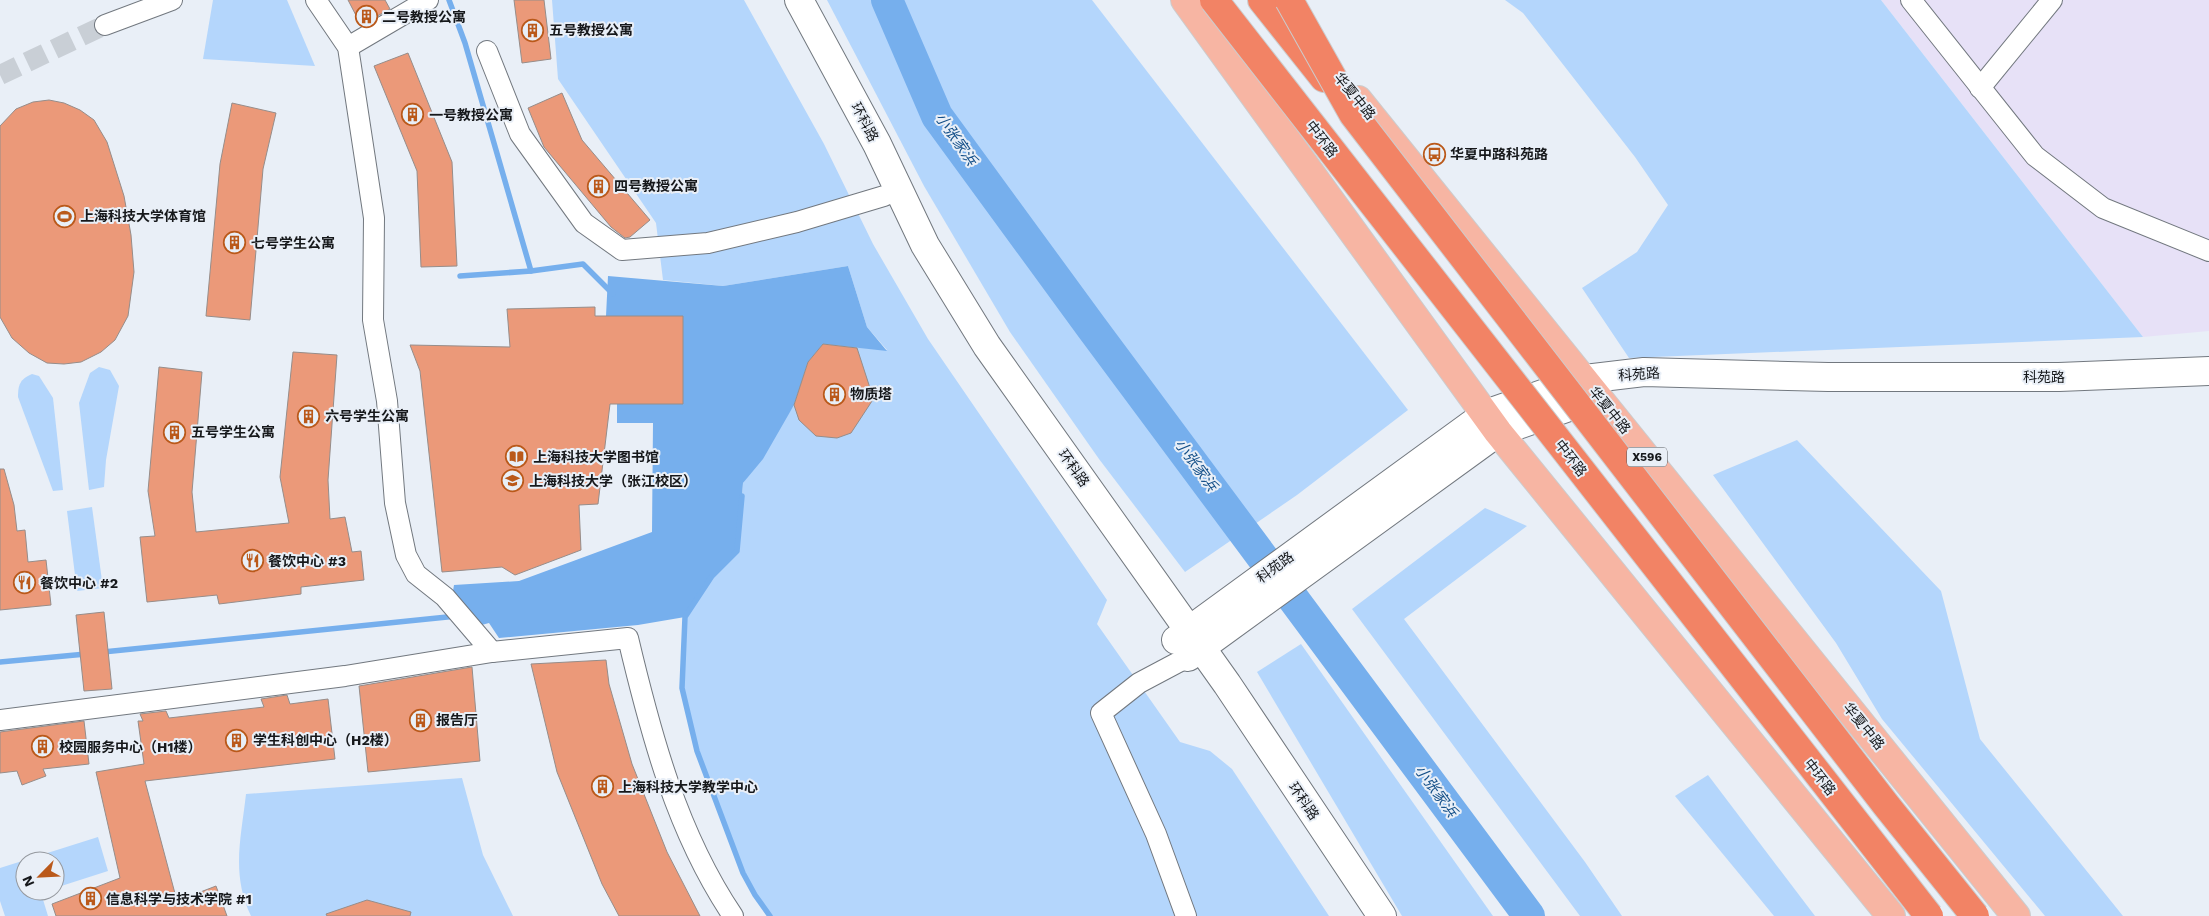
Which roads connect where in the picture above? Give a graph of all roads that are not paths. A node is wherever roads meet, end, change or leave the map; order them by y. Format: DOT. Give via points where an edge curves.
graph roads {
  1 [pos="172,0"];
  2 [pos="316,0"];
  3 [pos="428,0"];
  4 [pos="780,0"];
  5 [pos="798,0"];
  6 [pos="1174,0"];
  7 [pos="1185,0"];
  8 [pos="1200,0"];
  9 [pos="1214,0"];
  10 [pos="1262,0"];
  11 [pos="1276,0"];
  12 [pos="1289,0"];
  13 [pos="1910,0"];
  14 [pos="2052,0"];
  15 [pos="105,25"];
  16 [pos="1212,39"];
  17 [pos="348,48"];
  18 [pos="487,51"];
  19 [pos="1266,67"];
  20 [pos="1980,88"];
  21 [pos="1353,114"];
  22 [pos="884,196"];
  23 [pos="2209,251"];
  24 [pos="2209,371"];
  25 [pos="1592,388"];
  26 [pos="2209,388"];
  27 [pos="1492,423"];
  28 [pos="1188,643"];
  29 [pos="492,652"];
  30 [pos="0,720"];
  31 [pos="733,916"];
  32 [pos="1186,916"];
  33 [pos="1362,916"];
  34 [pos="1382,916"];
  35 [pos="1891,916"];
  36 [pos="1928,916"];
  37 [pos="1975,916"];
  38 [pos="2016,916"];
  1 -- 15 [label="street"];
  2 -- 17 [label="street"];
  3 -- 17 [label="street"];
  4 -- 22 [label="street, 环科路"];
  5 -- 28 [label="street, 环科路" via="877,144 926,245 987,346"];
  6 -- 16 [label="main road"];
  7 -- 16 [label="main road"];
  8 -- 19 [label="highway, bridge"];
  9 -- 19 [label="highway, 中环路, bridge"];
  10 -- 21 [label="highway, bridge"];
  11 -- 25 [label="main road, 华夏中路 / X596"];
  12 -- 21 [label="highway, bridge"];
  13 -- 20 [label="street"];
  14 -- 20 [label="street"];
  16 -- 27 [label="main road"];
  17 -- 29 [label="street" via="374,218 373,320 387,401 395,504 406,555 416,574 445,597"];
  18 -- 22 [label="street" via="520,134 584,223 622,250 708,243 797,222"];
  19 -- 36 [label="highway, 中环路, bridge"];
  20 -- 23 [label="street" via="2034,156 2103,208"];
  21 -- 37 [label="highway, bridge"];
  22 -- 28 [label="street, 环科路" via="911,252 974,355"];
  24 -- 25 [label="street, 科苑路" via="2059,377 1828,377 1644,372"];
  25 -- 26 [label="street, 科苑路" via="1828,394 2059,394"];
  25 -- 27 [label="street, 科苑路"];
  25 -- 38 [label="main road, 华夏中路 / X596"];
  27 -- 28 [label="street, 科苑路"];
  27 -- 35 [label="main road"];
  28 -- 32 [label="street, 科苑路" via="1101,714 1156,834"];
  28 -- 33 [label="street, 环科路"];
  28 -- 34 [label="street, 环科路"];
  29 -- 30 [label="street" via="345,676"];
  29 -- 31 [label="street" via="628,638 649,725 678,811"];
}
